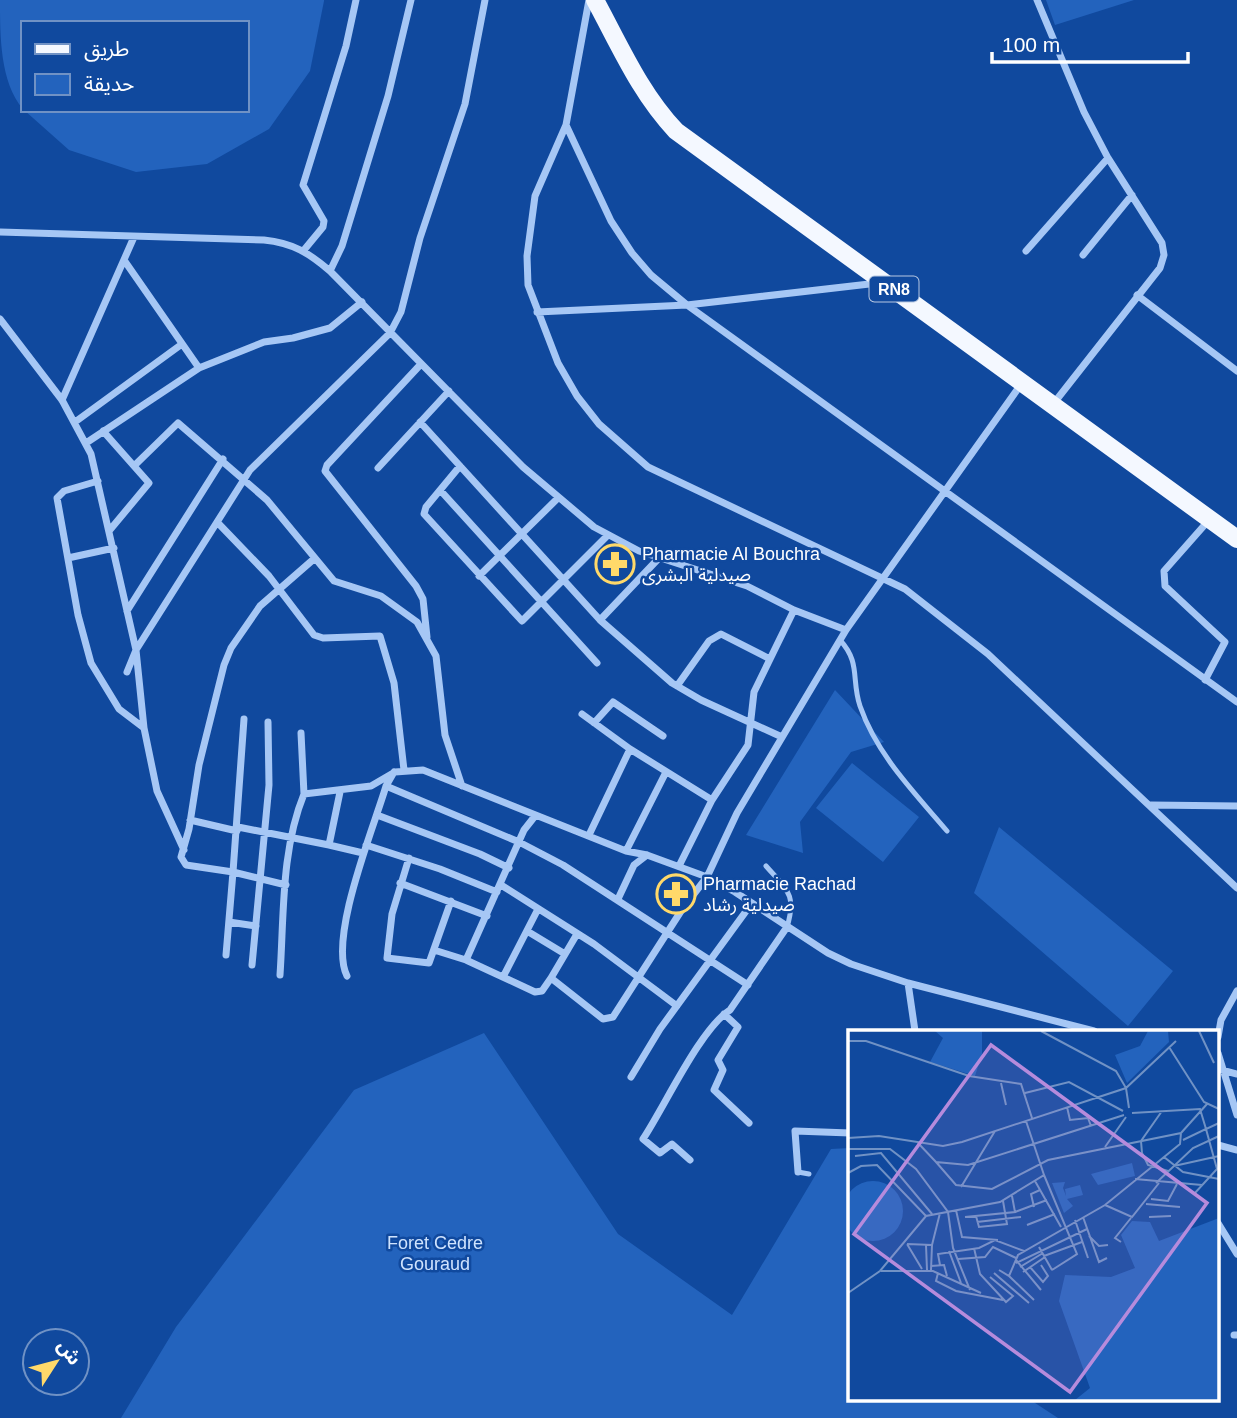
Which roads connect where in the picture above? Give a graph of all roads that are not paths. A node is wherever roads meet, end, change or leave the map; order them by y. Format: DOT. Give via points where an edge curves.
graph roads {
  1 [pos="356,0"];
  2 [pos="411,0"];
  3 [pos="485,0"];
  4 [pos="589,0"];
  5 [pos="596,0"];
  6 [pos="1037,0"];
  7 [pos="566,125"];
  8 [pos="1108,158"];
  9 [pos="1132,195"];
  10 [pos="0,232"];
  11 [pos="134,237"];
  12 [pos="304,250"];
  13 [pos="1026,251"];
  14 [pos="1083,255"];
  15 [pos="124,260"];
  16 [pos="330,271"];
  17 [pos="884,282"];
  18 [pos="1137,296"];
  19 [pos="362,302"];
  20 [pos="687,305"];
  21 [pos="537,312"];
  22 [pos="0,319"];
  23 [pos="390,332"];
  24 [pos="182,344"];
  25 [pos="421,364"];
  26 [pos="199,368"];
  27 [pos="1237,371"];
  28 [pos="1023,382"];
  29 [pos="449,391"];
  30 [pos="62,400"];
  31 [pos="1053,403"];
  32 [pos="75,422"];
  33 [pos="420,422"];
  34 [pos="103,431"];
  35 [pos="86,443"];
  36 [pos="223,459"];
  37 [pos="135,465"];
  38 [pos="460,466"];
  39 [pos="378,468"];
  40 [pos="246,479"];
  41 [pos="98,481"];
  42 [pos="440,490"];
  43 [pos="946,492"];
  44 [pos="558,498"];
  45 [pos="1209,520"];
  46 [pos="218,523"];
  47 [pos="109,531"];
  48 [pos="522,534"];
  49 [pos="607,536"];
  50 [pos="1237,539"];
  51 [pos="114,548"];
  52 [pos="500,555"];
  53 [pos="68,558"];
  54 [pos="315,558"];
  55 [pos="659,558"];
  56 [pos="479,576"];
  57 [pos="882,579"];
  58 [pos="564,581"];
  59 [pos="278,589"];
  60 [pos="543,603"];
  61 [pos="794,610"];
  62 [pos="127,611"];
  63 [pos="600,620"];
  64 [pos="846,630"];
  65 [pos="427,638"];
  66 [pos="840,640"];
  67 [pos="136,650"];
  68 [pos="770,659"];
  69 [pos="597,663"];
  70 [pos="127,672"];
  71 [pos="1205,680"];
  72 [pos="677,686"];
  73 [pos="1237,702"];
  74 [pos="582,714"];
  75 [pos="244,719"];
  76 [pos="268,722"];
  77 [pos="594,723"];
  78 [pos="749,723"];
  79 [pos="144,729"];
  80 [pos="301,733"];
  81 [pos="663,736"];
  82 [pos="782,737"];
  83 [pos="630,749"];
  84 [pos="404,770"];
  85 [pos="395,772"];
  86 [pos="666,772"];
  87 [pos="386,786"];
  88 [pos="462,786"];
  89 [pos="340,792"];
  90 [pos="304,794"];
  91 [pos="712,800"];
  92 [pos="1151,806"];
  93 [pos="1237,806"];
  94 [pos="377,815"];
  95 [pos="535,816"];
  96 [pos="190,820"];
  97 [pos="238,829"];
  98 [pos="947,831"];
  99 [pos="264,834"];
  100 [pos="589,835"];
  101 [pos="291,839"];
  102 [pos="519,842"];
  103 [pos="329,845"];
  104 [pos="365,849"];
  105 [pos="184,850"];
  106 [pos="626,851"];
  107 [pos="647,855"];
  108 [pos="409,858"];
  109 [pos="679,866"];
  110 [pos="766,866"];
  111 [pos="509,868"];
  112 [pos="233,872"];
  113 [pos="707,877"];
  114 [pos="260,880"];
  115 [pos="400,883"];
  116 [pos="286,885"];
  117 [pos="1237,887"];
  118 [pos="499,889"];
  119 [pos="618,899"];
  120 [pos="451,901"];
  121 [pos="752,903"];
  122 [pos="538,909"];
  123 [pos="487,916"];
  124 [pos="229,922"];
  125 [pos="256,926"];
  126 [pos="787,927"];
  127 [pos="527,931"];
  128 [pos="669,932"];
  129 [pos="577,933"];
  130 [pos="434,950"];
  131 [pos="565,954"];
  132 [pos="226,955"];
  133 [pos="710,959"];
  134 [pos="466,960"];
  135 [pos="251,965"];
  136 [pos="280,975"];
  137 [pos="347,976"];
  138 [pos="503,977"];
  139 [pos="551,978"];
  140 [pos="640,978"];
  141 [pos="908,983"];
  142 [pos="748,985"];
  143 [pos="1237,990"];
  144 [pos="677,1006"];
  145 [pos="724,1014"];
  146 [pos="915,1030"];
  147 [pos="1090,1030"];
  148 [pos="1219,1030"];
  149 [pos="1220,1069"];
  150 [pos="1220,1072"];
  151 [pos="1237,1074"];
  152 [pos="631,1077"];
  153 [pos="1237,1115"];
  154 [pos="749,1123"];
  155 [pos="848,1133"];
  156 [pos="1220,1146"];
  157 [pos="1237,1150"];
  158 [pos="690,1160"];
  159 [pos="798,1172"];
  160 [pos="809,1174"];
  161 [pos="1220,1232"];
  162 [pos="1237,1254"];
  1 -- 12 [label="street" via="303,185 324,221"];
  2 -- 16 [label="street" via="388,96 342,246"];
  3 -- 23 [label="street" via="465,104 420,238 401,312"];
  4 -- 7 [label="street"];
  5 -- 17 [label="main road, RN8" via="639,83 676,131"];
  6 -- 8 [label="street"];
  7 -- 20 [label="street" via="605,210 632,253"];
  7 -- 21 [label="street" via="535,196 530,225 528,285"];
  8 -- 9 [label="street"];
  8 -- 13 [label="street"];
  9 -- 14 [label="street"];
  9 -- 18 [label="street" via="1162,243 1164,255 1160,268"];
  10 -- 11 [label="street"];
  11 -- 12 [label="street" via="264,240"];
  11 -- 15 [label="street"];
  12 -- 16 [label="street"];
  15 -- 24 [label="street"];
  15 -- 30 [label="street"];
  16 -- 19 [label="street"];
  17 -- 20 [label="street"];
  17 -- 28 [label="main road, RN8"];
  18 -- 27 [label="street"];
  18 -- 31 [label="street"];
  19 -- 23 [label="street"];
  19 -- 26 [label="street" via="330,328 264,342"];
  20 -- 21 [label="street"];
  20 -- 43 [label="street"];
  21 -- 57 [label="street" via="577,396 599,424 648,467"];
  22 -- 30 [label="street"];
  23 -- 25 [label="street"];
  23 -- 40 [label="street"];
  24 -- 26 [label="street"];
  24 -- 32 [label="street"];
  25 -- 29 [label="street"];
  25 -- 65 [label="street" via="324,471 416,586 423,599"];
  26 -- 34 [label="street"];
  28 -- 31 [label="main road, RN8"];
  28 -- 43 [label="street"];
  29 -- 33 [label="street"];
  29 -- 44 [label="street"];
  30 -- 32 [label="street"];
  31 -- 45 [label="main road, RN8"];
  32 -- 35 [label="street"];
  33 -- 38 [label="street"];
  33 -- 39 [label="street"];
  34 -- 35 [label="street"];
  34 -- 37 [label="street"];
  35 -- 41 [label="street"];
  36 -- 37 [label="street" via="175,423"];
  36 -- 40 [label="street"];
  36 -- 62 [label="street"];
  37 -- 47 [label="street" via="149,483"];
  38 -- 42 [label="street"];
  38 -- 48 [label="street"];
  40 -- 46 [label="street"];
  40 -- 54 [label="street"];
  41 -- 47 [label="street"];
  41 -- 53 [label="street" via="64,491 57,498"];
  42 -- 52 [label="street"];
  42 -- 56 [label="street" via="426,507 425,517"];
  43 -- 57 [label="street"];
  43 -- 71 [label="street"];
  44 -- 48 [label="street"];
  44 -- 49 [label="street"];
  45 -- 50 [label="main road, RN8"];
  45 -- 71 [label="street" via="1164,571 1165,586 1225,642"];
  46 -- 59 [label="street"];
  46 -- 67 [label="street"];
  47 -- 51 [label="street"];
  48 -- 52 [label="street"];
  48 -- 58 [label="street"];
  49 -- 55 [label="street"];
  49 -- 58 [label="street"];
  51 -- 53 [label="street"];
  51 -- 62 [label="street"];
  52 -- 56 [label="street"];
  52 -- 60 [label="street"];
  53 -- 79 [label="street" via="91,663 118,709"];
  54 -- 59 [label="street"];
  54 -- 65 [label="street" via="337,583 368,590 399,606"];
  55 -- 61 [label="street" via="747,586"];
  55 -- 63 [label="street"];
  56 -- 60 [label="street" via="522,621"];
  57 -- 64 [label="street"];
  57 -- 92 [label="street" via="923,601 988,654"];
  58 -- 60 [label="street"];
  58 -- 63 [label="street"];
  59 -- 84 [label="street" via="314,635 380,636 394,683"];
  59 -- 96 [label="street" via="239,632 224,665"];
  60 -- 69 [label="street"];
  61 -- 64 [label="street"];
  61 -- 68 [label="street"];
  62 -- 67 [label="street"];
  63 -- 72 [label="street"];
  64 -- 66 [label="street"];
  65 -- 88 [label="street" via="440,671 445,734"];
  66 -- 82 [label="street"];
  66 -- 98 [label="lane" via="853,654 860,705 890,764"];
  67 -- 70 [label="street"];
  67 -- 79 [label="street"];
  68 -- 72 [label="street" via="721,634 709,641"];
  68 -- 78 [label="street" via="754,692"];
  71 -- 73 [label="street"];
  72 -- 78 [label="street"];
  74 -- 77 [label="street"];
  75 -- 97 [label="street"];
  76 -- 99 [label="street"];
  77 -- 81 [label="street" via="615,702"];
  77 -- 83 [label="street"];
  78 -- 82 [label="street"];
  78 -- 91 [label="street" via="748,745"];
  79 -- 105 [label="street" via="157,791"];
  80 -- 90 [label="street"];
  82 -- 113 [label="street" via="737,813"];
  83 -- 86 [label="street"];
  83 -- 100 [label="street"];
  84 -- 85 [label="street"];
  84 -- 88 [label="street" via="423,770"];
  85 -- 87 [label="street"];
  85 -- 89 [label="street" via="371,786"];
  86 -- 91 [label="street"];
  86 -- 106 [label="street"];
  87 -- 94 [label="street"];
  87 -- 102 [label="street"];
  88 -- 95 [label="street"];
  89 -- 90 [label="street"];
  89 -- 103 [label="street"];
  90 -- 101 [label="street"];
  91 -- 109 [label="street"];
  92 -- 93 [label="street"];
  92 -- 117 [label="street"];
  94 -- 104 [label="street"];
  94 -- 111 [label="street"];
  95 -- 100 [label="street"];
  95 -- 102 [label="street"];
  96 -- 97 [label="street"];
  96 -- 105 [label="street"];
  97 -- 99 [label="street"];
  97 -- 112 [label="street"];
  99 -- 101 [label="street"];
  99 -- 114 [label="street"];
  100 -- 106 [label="street"];
  101 -- 103 [label="street"];
  101 -- 116 [label="street"];
  102 -- 111 [label="street"];
  102 -- 119 [label="street"];
  103 -- 104 [label="street"];
  104 -- 108 [label="street"];
  104 -- 137 [label="street" via="348,909"];
  105 -- 112 [label="street" via="181,857 186,865"];
  106 -- 107 [label="street"];
  107 -- 109 [label="street"];
  107 -- 119 [label="street" via="634,865"];
  108 -- 115 [label="street"];
  108 -- 118 [label="street"];
  109 -- 113 [label="street"];
  110 -- 126 [label="lane" via="791,894 793,908"];
  111 -- 118 [label="street"];
  112 -- 114 [label="street"];
  112 -- 124 [label="street"];
  113 -- 121 [label="street"];
  113 -- 128 [label="street"];
  114 -- 116 [label="street"];
  114 -- 125 [label="street"];
  115 -- 120 [label="street"];
  115 -- 130 [label="street" via="387,958 429,963"];
  116 -- 136 [label="street"];
  118 -- 122 [label="street"];
  118 -- 123 [label="street"];
  119 -- 128 [label="street"];
  120 -- 123 [label="street"];
  120 -- 130 [label="street"];
  121 -- 126 [label="street"];
  121 -- 133 [label="street"];
  122 -- 127 [label="street"];
  122 -- 129 [label="street"];
  123 -- 134 [label="street"];
  124 -- 125 [label="street"];
  124 -- 132 [label="street"];
  125 -- 135 [label="street"];
  126 -- 141 [label="street" via="839,959"];
  126 -- 142 [label="street"];
  127 -- 131 [label="street"];
  127 -- 138 [label="street"];
  128 -- 133 [label="street"];
  128 -- 140 [label="street"];
  129 -- 131 [label="street"];
  129 -- 140 [label="street"];
  130 -- 134 [label="street"];
  131 -- 139 [label="street"];
  133 -- 142 [label="street"];
  133 -- 144 [label="street"];
  134 -- 138 [label="street"];
  138 -- 139 [label="street" via="539,992"];
  139 -- 140 [label="street" via="606,1021"];
  140 -- 144 [label="street"];
  141 -- 146 [label="street"];
  141 -- 147 [label="street"];
  142 -- 145 [label="street"];
  143 -- 148 [label="street"];
  144 -- 152 [label="street"];
  145 -- 154 [label="street" via="738,1027 718,1060 723,1070 714,1088"];
  145 -- 158 [label="street" via="643,1140 660,1153 672,1144"];
  149 -- 151 [label="street"];
  150 -- 153 [label="street"];
  155 -- 159 [label="street" via="795,1131"];
  156 -- 157 [label="street"];
  159 -- 160 [label="lane"];
  161 -- 162 [label="street"];
}
